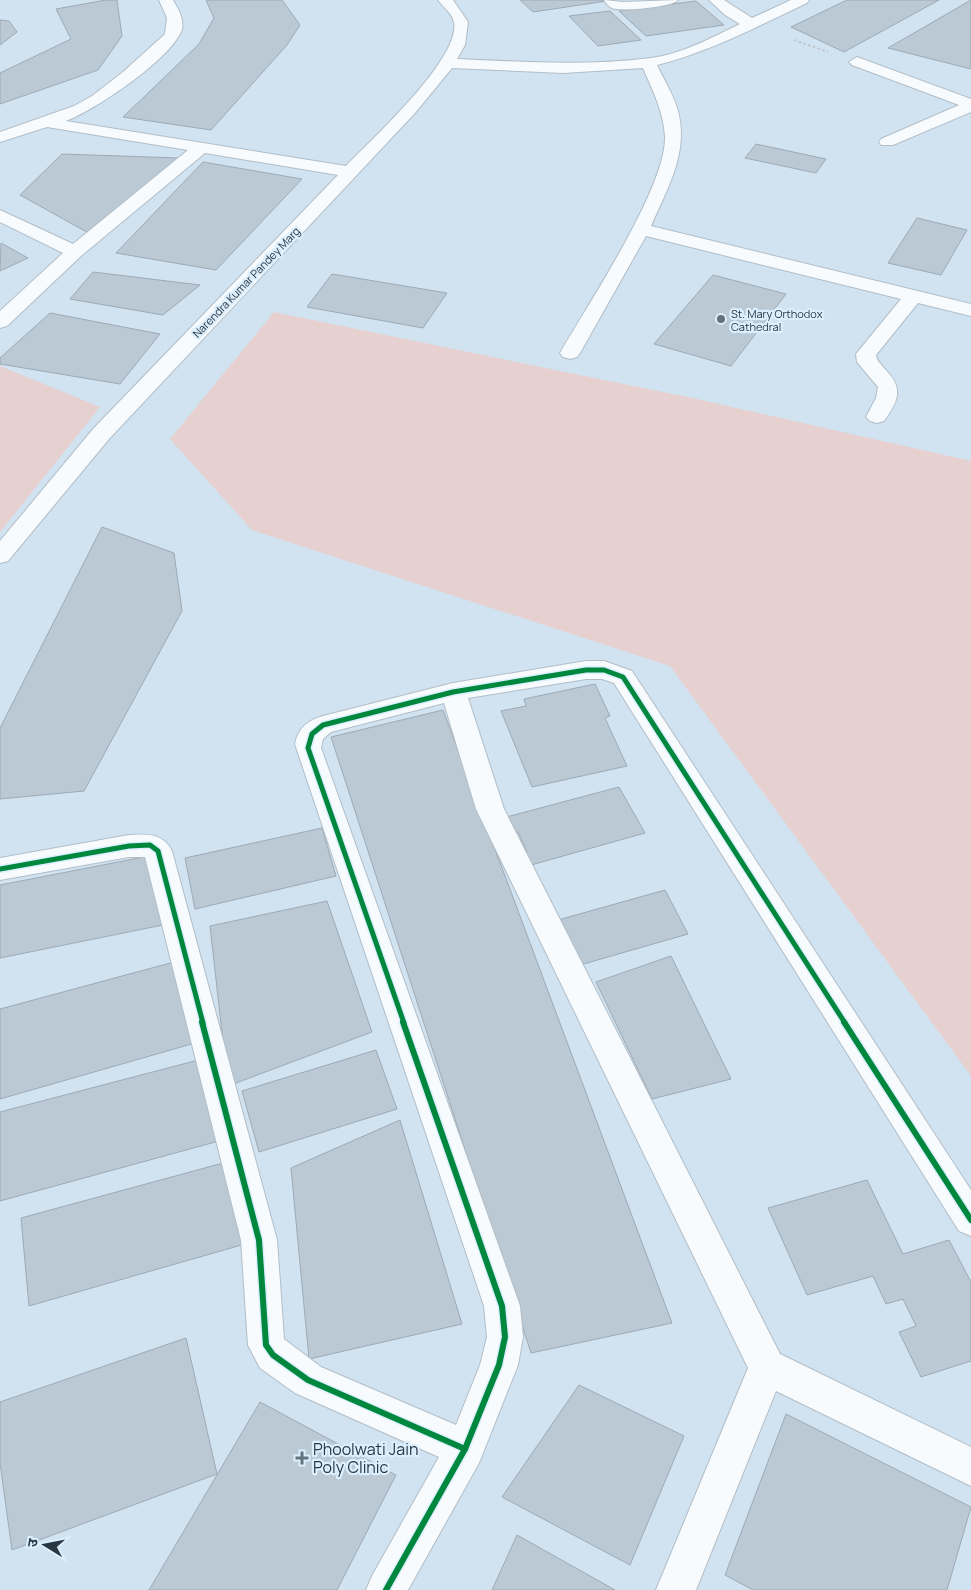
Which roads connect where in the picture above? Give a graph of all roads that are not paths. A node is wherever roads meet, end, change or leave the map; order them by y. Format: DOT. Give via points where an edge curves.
graph roads {
  1 [pos="166,0"];
  2 [pos="445,0"];
  3 [pos="610,0"];
  4 [pos="671,0"];
  5 [pos="716,0"];
  6 [pos="802,0"];
  7 [pos="751,24"];
  8 [pos="648,62"];
  9 [pos="857,62"];
  10 [pos="448,63"];
  11 [pos="971,105"];
  12 [pos="45,122"];
  13 [pos="0,136"];
  14 [pos="887,142"];
  15 [pos="200,148"];
  16 [pos="351,172"];
  17 [pos="0,214"];
  18 [pos="641,229"];
  19 [pos="75,252"];
  20 [pos="914,295"];
  21 [pos="971,310"];
  22 [pos="0,322"];
  23 [pos="570,354"];
  24 [pos="877,417"];
  25 [pos="2,551"];
  26 [pos="453,692"];
  27 [pos="0,869"];
  28 [pos="971,1220"];
  29 [pos="767,1367"];
  30 [pos="465,1449"];
  31 [pos="971,1467"];
  32 [pos="386,1590"];
  33 [pos="676,1590"];
  1 -- 12 [label="street" via="176,24 164,45 90,104"];
  2 -- 10 [label="street, Narendra Kumar Pandey Marg" via="461,21 461,32"];
  3 -- 4 [label="street" via="623,6"];
  5 -- 7 [label="street"];
  6 -- 7 [label="street"];
  7 -- 8 [label="street" via="676,56"];
  8 -- 10 [label="street" via="564,67"];
  8 -- 18 [label="street" via="670,111 673,138 670,164"];
  9 -- 11 [label="street"];
  10 -- 16 [label="street, Narendra Kumar Pandey Marg"];
  11 -- 14 [label="street"];
  12 -- 13 [label="street"];
  12 -- 15 [label="street"];
  15 -- 16 [label="street"];
  15 -- 19 [label="street"];
  16 -- 25 [label="street, Narendra Kumar Pandey Marg" via="101,434"];
  17 -- 19 [label="street"];
  18 -- 20 [label="street"];
  18 -- 23 [label="street"];
  19 -- 22 [label="street"];
  20 -- 21 [label="street"];
  20 -- 24 [label="street" via="866,354 867,362 888,383 888,397"];
  26 -- 28 [label="street" via="586,670 604,670 623,677"];
  26 -- 29 [label="street" via="490,809"];
  26 -- 30 [label="street" via="323,725 308,740 308,748 502,1306 505,1337 499,1365"];
  27 -- 30 [label="street" via="129,846 150,845 158,851 259,1240 266,1345 273,1355 308,1380"];
  29 -- 31 [label="street"];
  29 -- 33 [label="street"];
  30 -- 32 [label="street"];
}
